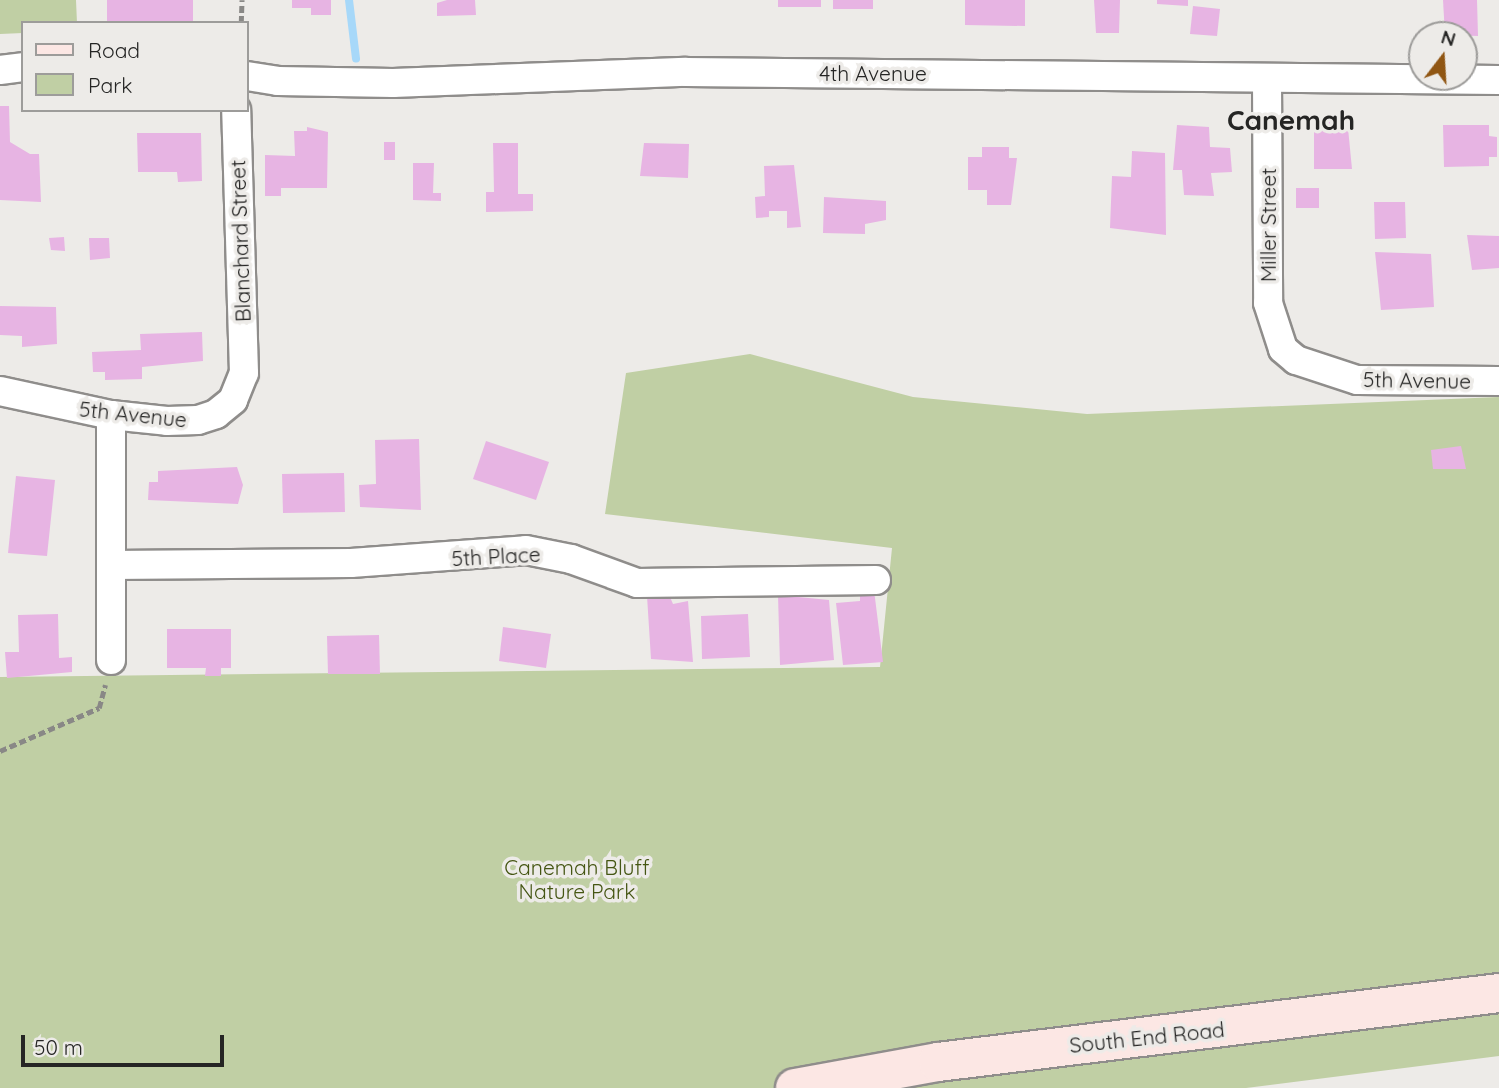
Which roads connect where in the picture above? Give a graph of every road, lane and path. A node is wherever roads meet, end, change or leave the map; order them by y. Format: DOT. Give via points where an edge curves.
graph roads {
  1 [pos="242,0"];
  2 [pos="241,21"];
  3 [pos="21,67"];
  4 [pos="0,69"];
  5 [pos="248,76"];
  6 [pos="1267,80"];
  7 [pos="1499,80"];
  8 [pos="236,112"];
  9 [pos="1296,360"];
  10 [pos="244,373"];
  11 [pos="1499,381"];
  12 [pos="0,391"];
  13 [pos="111,415"];
  14 [pos="111,565"];
  15 [pos="876,580"];
  16 [pos="111,660"];
  17 [pos="0,751"];
  18 [pos="1499,993"];
  19 [pos="795,1088"];
  1 -- 2 [label="path"];
  3 -- 4 [label="street"];
  5 -- 6 [label="street, 4th Avenue" via="393,83 686,72 1039,73"];
  6 -- 7 [label="street, 4th Avenue"];
  6 -- 9 [label="street, Miller Street" via="1268,303 1275,335"];
  8 -- 10 [label="street, Blanchard Street"];
  9 -- 11 [label="street, 5th Avenue" via="1357,380"];
  10 -- 13 [label="street, 5th Avenue" via="233,400 216,414 198,420"];
  12 -- 13 [label="street, 5th Avenue"];
  13 -- 14 [label="street"];
  14 -- 15 [label="street, 5th Place" via="351,563 526,551 570,559 637,583"];
  14 -- 16 [label="street"];
  16 -- 17 [label="path" via="99,708"];
  18 -- 19 [label="main road, South End Road" via="938,1062"];
}
